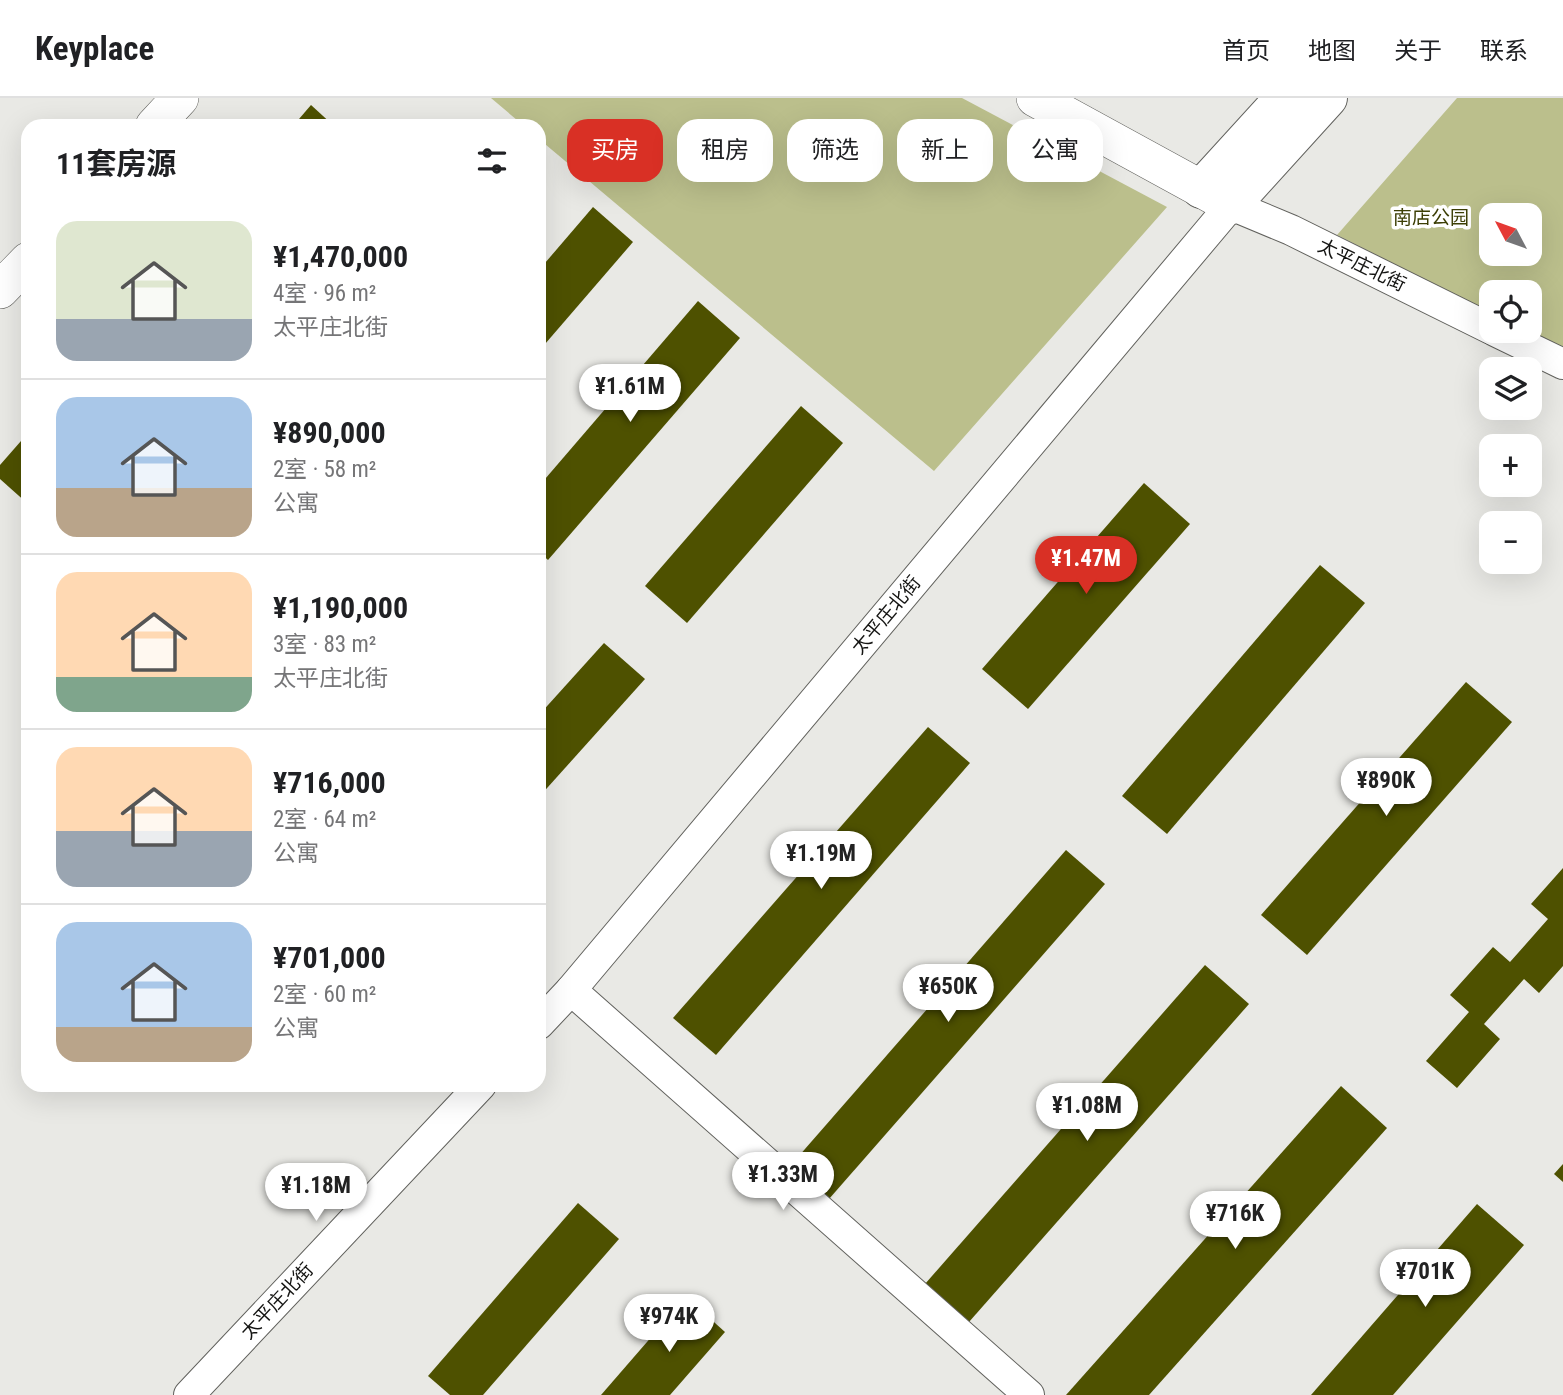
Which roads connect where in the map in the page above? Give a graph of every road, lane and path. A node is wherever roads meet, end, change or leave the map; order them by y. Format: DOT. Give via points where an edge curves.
graph roads {
  1 [pos="180,98"];
  2 [pos="1035,98"];
  3 [pos="1283,98"];
  4 [pos="1328,98"];
  5 [pos="160,119"];
  6 [pos="1216,197"];
  7 [pos="21,268"];
  8 [pos="0,290"];
  9 [pos="1479,323"];
  10 [pos="1520,343"];
  11 [pos="1563,364"];
  12 [pos="571,990"];
  13 [pos="546,1017"];
  14 [pos="474,1092"];
  15 [pos="189,1395"];
  16 [pos="1029,1395"];
  1 -- 5 [label="street"];
  2 -- 6 [label="street"];
  3 -- 6 [label="main road, 太平庄北街"];
  4 -- 6 [label="main road, 太平庄北街"];
  6 -- 9 [label="street, 太平庄北街"];
  6 -- 12 [label="street, 太平庄北街"];
  7 -- 8 [label="street"];
  10 -- 11 [label="street, 太平庄北街"];
  12 -- 13 [label="street, 太平庄北街"];
  12 -- 16 [label="street"];
  14 -- 15 [label="street, 太平庄北街"];
}
